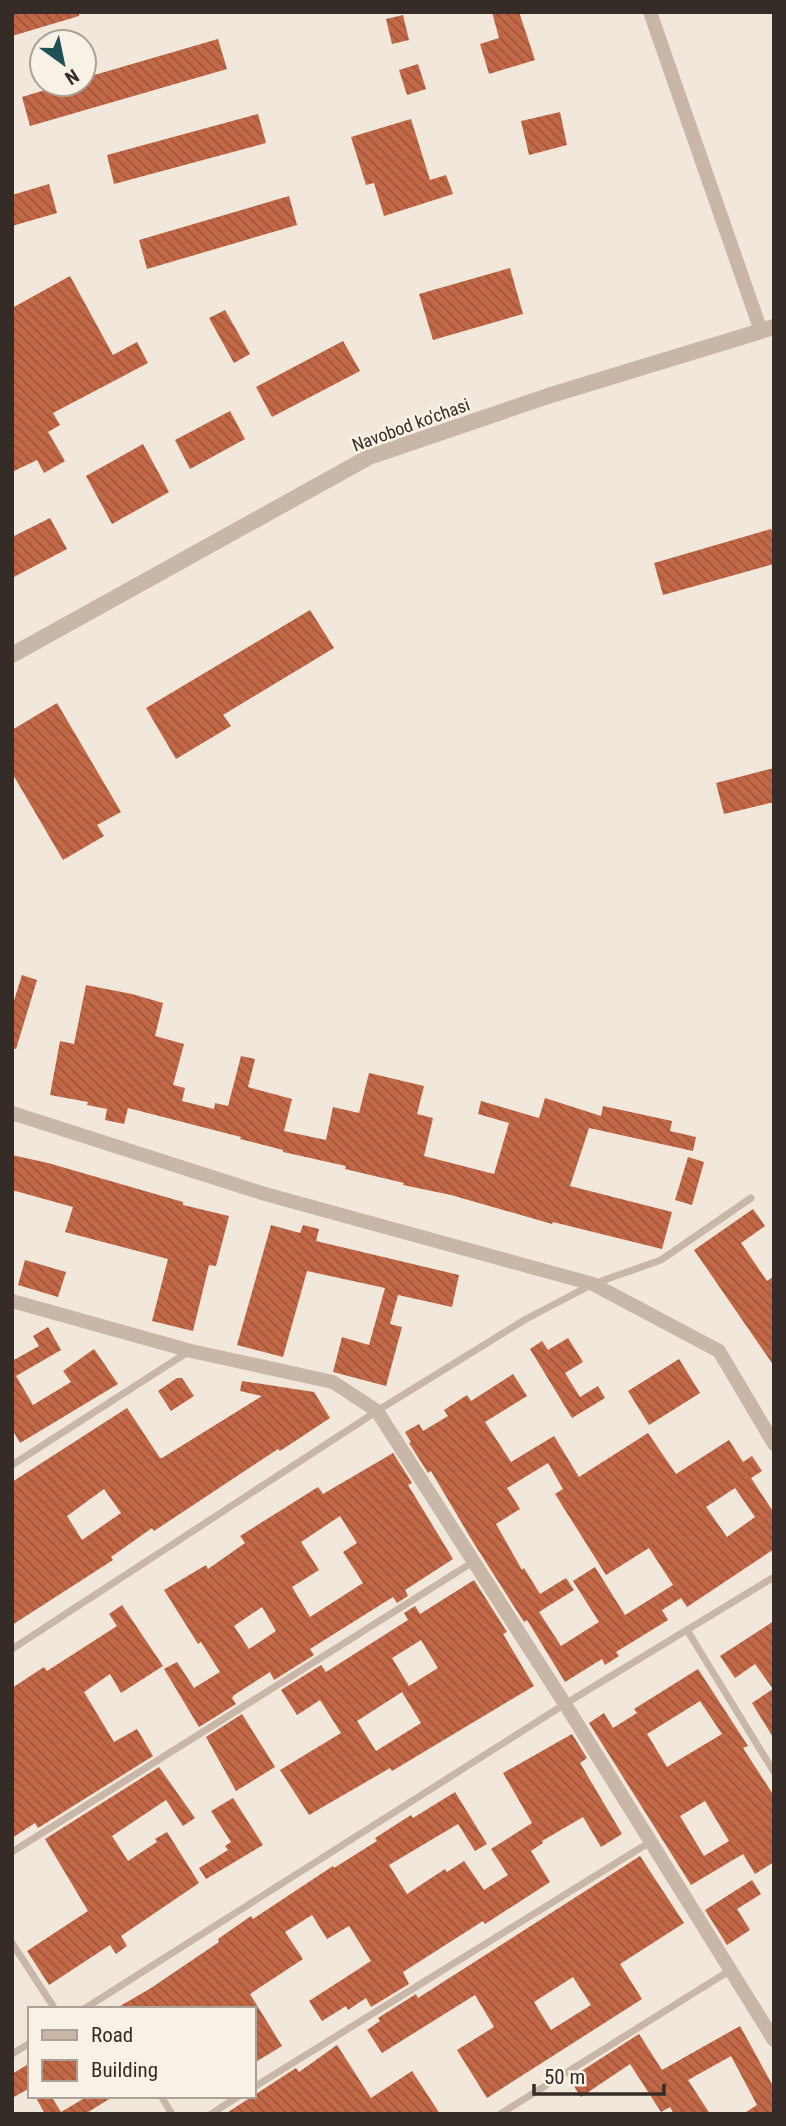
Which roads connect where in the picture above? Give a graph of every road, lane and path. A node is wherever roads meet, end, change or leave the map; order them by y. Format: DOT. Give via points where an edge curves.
graph roads {
  1 [pos="650,12"];
  2 [pos="767,329"];
  3 [pos="12,655"];
  4 [pos="12,1113"];
  5 [pos="751,1198"];
  6 [pos="593,1284"];
  7 [pos="12,1301"];
  8 [pos="191,1351"];
  9 [pos="377,1411"];
  10 [pos="774,1444"];
  11 [pos="12,1465"];
  12 [pos="474,1561"];
  13 [pos="774,1577"];
  14 [pos="687,1630"];
  15 [pos="12,1649"];
  16 [pos="565,1704"];
  17 [pos="774,1772"];
  18 [pos="650,1842"];
  19 [pos="12,1852"];
  20 [pos="12,1943"];
  21 [pos="729,1971"];
  22 [pos="99,1999"];
  23 [pos="54,2007"];
  24 [pos="86,2007"];
  25 [pos="104,2007"];
  26 [pos="774,2040"];
  27 [pos="28,2044"];
  28 [pos="12,2054"];
  29 [pos="256,2086"];
  30 [pos="162,2098"];
  31 [pos="236,2098"];
  32 [pos="172,2114"];
  33 [pos="211,2114"];
  34 [pos="500,2114"];
  1 -- 2 [label="street"];
  2 -- 3 [label="street, Navobod ko'chasi" via="369,457"];
  4 -- 6 [label="street" via="265,1194"];
  5 -- 6 [label="lane" via="661,1259"];
  6 -- 9 [label="lane" via="526,1319"];
  6 -- 10 [label="street" via="719,1351"];
  7 -- 8 [label="street"];
  8 -- 9 [label="street" via="333,1382"];
  8 -- 11 [label="lane"];
  9 -- 12 [label="street"];
  9 -- 15 [label="lane"];
  12 -- 16 [label="street"];
  12 -- 19 [label="lane"];
  13 -- 14 [label="lane"];
  14 -- 16 [label="lane"];
  14 -- 17 [label="lane"];
  16 -- 18 [label="street"];
  16 -- 22 [label="lane"];
  18 -- 21 [label="street"];
  18 -- 29 [label="lane"];
  20 -- 23 [label="lane"];
  21 -- 26 [label="street"];
  21 -- 34 [label="lane"];
  22 -- 24 [label="lane"];
  22 -- 25 [label="lane"];
  27 -- 28 [label="lane"];
  30 -- 32 [label="lane"];
  31 -- 33 [label="lane"];
}
